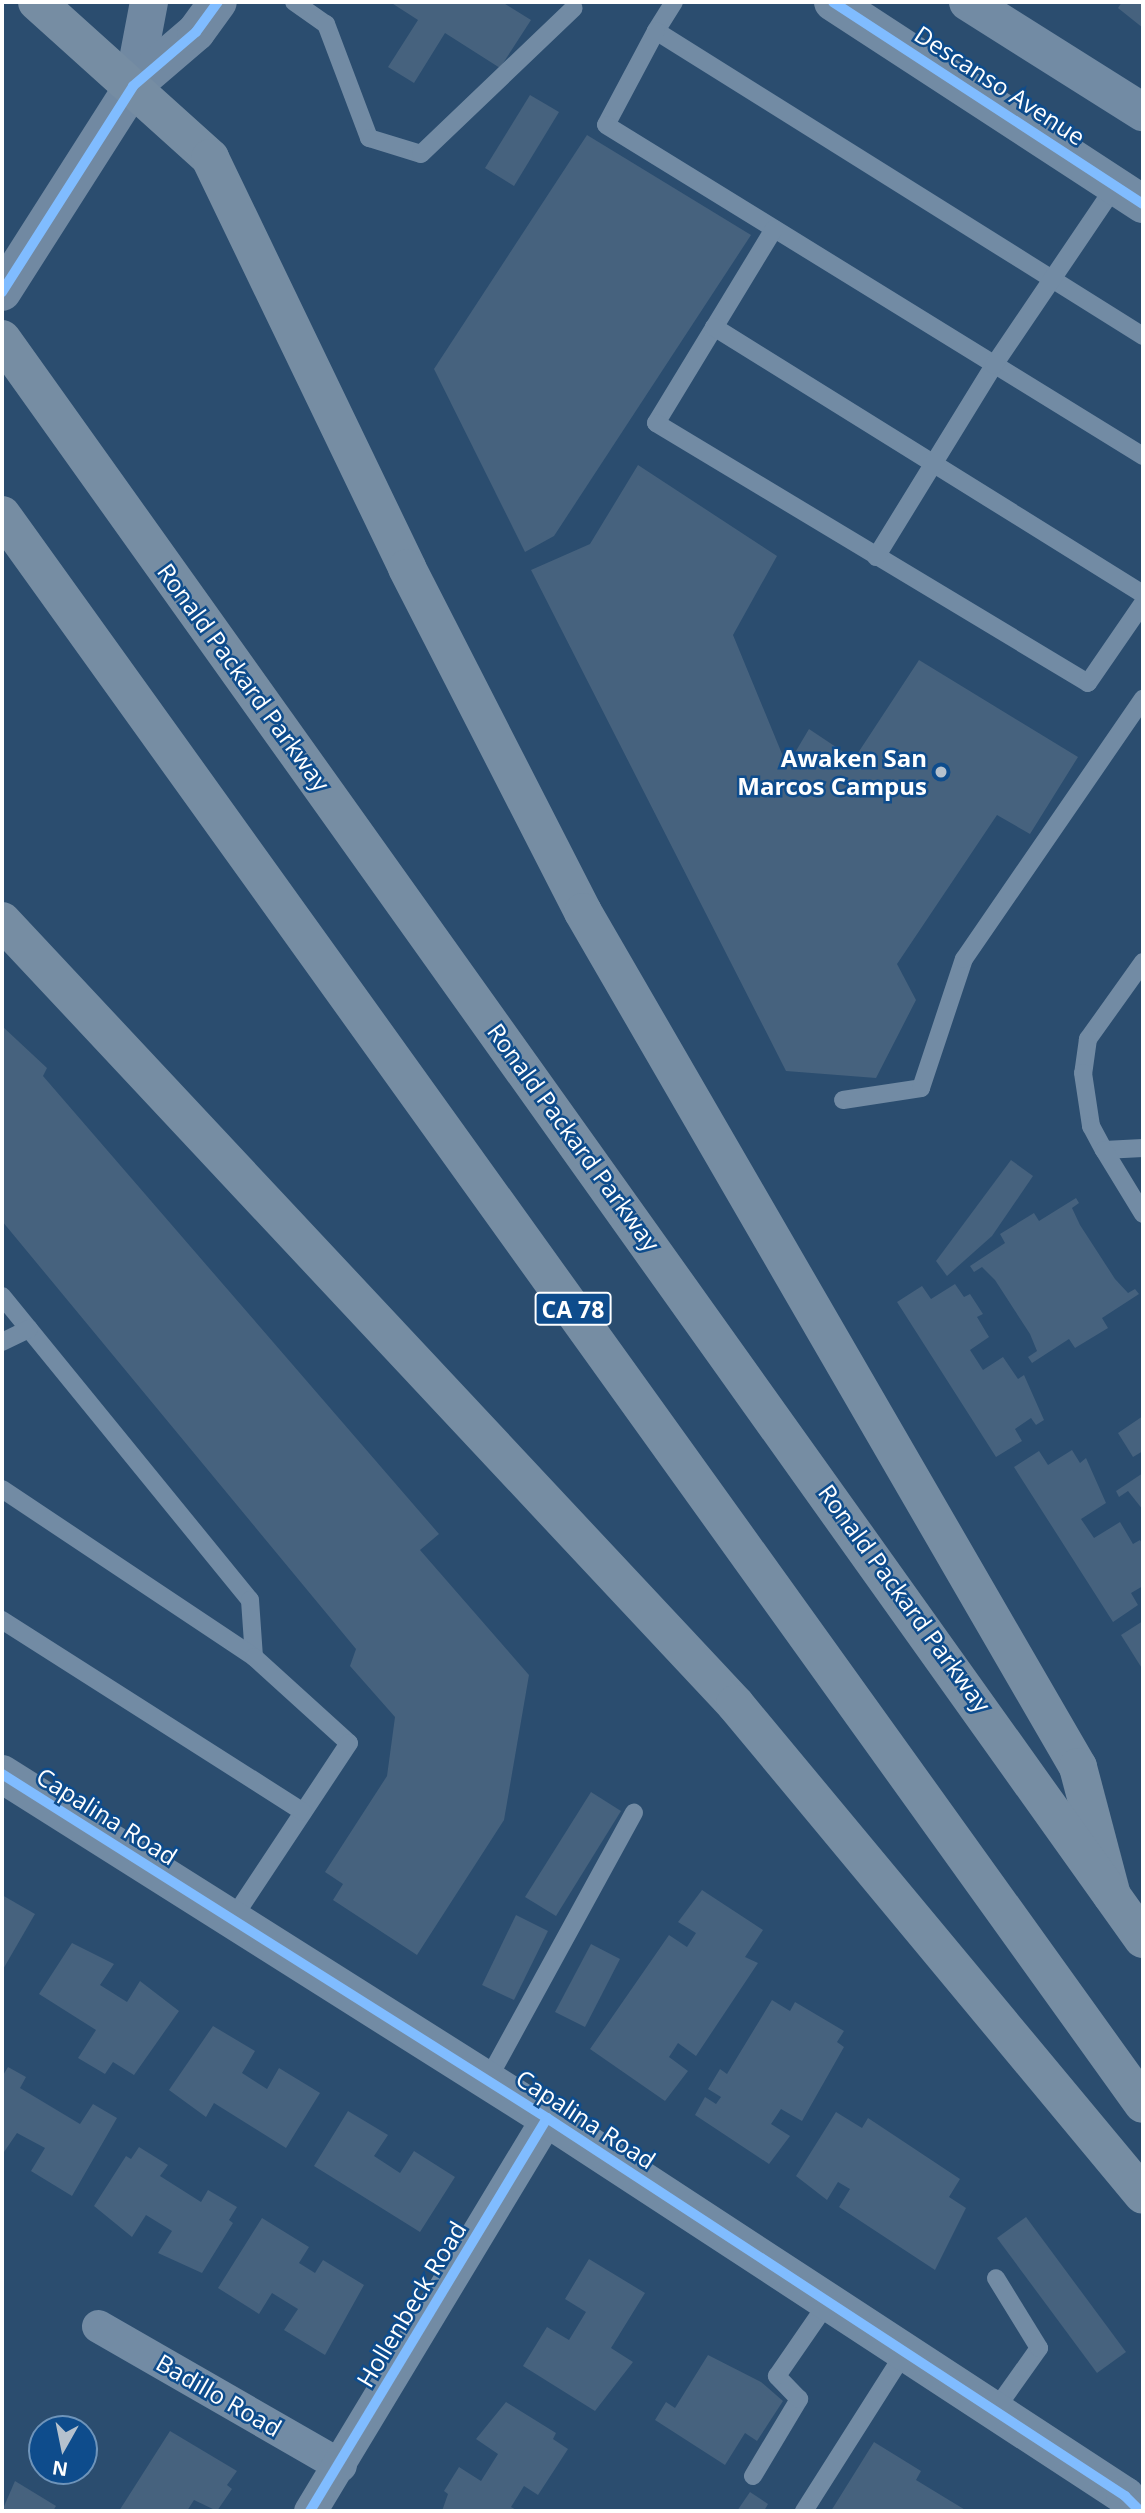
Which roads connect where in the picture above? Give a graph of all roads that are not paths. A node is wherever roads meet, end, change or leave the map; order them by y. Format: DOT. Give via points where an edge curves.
graph roads {
  1 [pos="37,2"];
  2 [pos="149,2"];
  3 [pos="218,2"];
  4 [pos="294,2"];
  5 [pos="674,2"];
  6 [pos="833,2"];
  7 [pos="968,2"];
  8 [pos="572,4"];
  9 [pos="656,31"];
  10 [pos="133,86"];
  11 [pos="1143,112"];
  12 [pos="1129,195"];
  13 [pos="774,229"];
  14 [pos="1051,278"];
  15 [pos="2,292"];
  16 [pos="714,327"];
  17 [pos="1143,336"];
  18 [pos="2,339"];
  19 [pos="995,365"];
  20 [pos="1143,456"];
  21 [pos="932,462"];
  22 [pos="2,514"];
  23 [pos="876,557"];
  24 [pos="1143,594"];
  25 [pos="1143,603"];
  26 [pos="1143,699"];
  27 [pos="2,921"];
  28 [pos="1143,962"];
  29 [pos="843,1100"];
  30 [pos="1143,1148"];
  31 [pos="1104,1150"];
  32 [pos="1143,1214"];
  33 [pos="2,1296"];
  34 [pos="29,1329"];
  35 [pos="2,1342"];
  36 [pos="2,1489"];
  37 [pos="2,1620"];
  38 [pos="254,1657"];
  39 [pos="2,1774"];
  40 [pos="303,1812"];
  41 [pos="634,1813"];
  42 [pos="1112,1895"];
  43 [pos="232,1920"];
  44 [pos="1143,1939"];
  45 [pos="487,2081"];
  46 [pos="1143,2104"];
  47 [pos="547,2118"];
  48 [pos="1143,2195"];
  49 [pos="996,2278"];
  50 [pos="828,2302"];
  51 [pos="98,2326"];
  52 [pos="905,2352"];
  53 [pos="995,2410"];
  54 [pos="340,2465"];
  55 [pos="753,2476"];
  56 [pos="310,2511"];
  57 [pos="804,2511"];
  58 [pos="1140,2511"];
  1 -- 10 [label="highway"];
  2 -- 10 [label="main road"];
  3 -- 10 [label="main road" via="196,32"];
  4 -- 8 [label="lane" via="326,24 369,138 421,154"];
  5 -- 9 [label="lane"];
  6 -- 12 [label="street, Descanso Avenue"];
  7 -- 11 [label="street"];
  9 -- 13 [label="lane" via="606,125"];
  9 -- 14 [label="lane"];
  10 -- 15 [label="main road"];
  10 -- 42 [label="highway" via="211,158 407,568 583,912 1078,1767"];
  12 -- 14 [label="lane"];
  13 -- 16 [label="lane"];
  13 -- 19 [label="lane"];
  14 -- 17 [label="lane"];
  14 -- 19 [label="lane"];
  16 -- 21 [label="lane"];
  16 -- 23 [label="lane" via="656,423"];
  18 -- 42 [label="highway, Ronald Packard Parkway"];
  19 -- 20 [label="lane"];
  19 -- 21 [label="lane"];
  21 -- 23 [label="lane"];
  21 -- 24 [label="lane"];
  22 -- 46 [label="highway, CA 78"];
  23 -- 25 [label="lane" via="1088,683"];
  26 -- 29 [label="lane" via="964,959 921,1088"];
  27 -- 48 [label="highway" via="735,1704"];
  28 -- 31 [label="lane" via="1088,1039 1083,1073 1091,1126"];
  30 -- 31 [label="lane"];
  31 -- 32 [label="lane"];
  33 -- 34 [label="lane"];
  34 -- 35 [label="lane"];
  34 -- 38 [label="lane" via="250,1600"];
  36 -- 38 [label="lane"];
  37 -- 40 [label="lane"];
  38 -- 40 [label="lane" via="349,1742"];
  39 -- 43 [label="street, Capalina Road"];
  40 -- 43 [label="lane"];
  41 -- 45 [label="lane"];
  42 -- 44 [label="highway, Ronald Packard Parkway"];
  43 -- 45 [label="street, Capalina Road"];
  45 -- 47 [label="street, Capalina Road"];
  47 -- 50 [label="street, Capalina Road"];
  47 -- 54 [label="street, Hollenbeck Road"];
  49 -- 53 [label="lane" via="1039,2347"];
  50 -- 52 [label="street, Capalina Road"];
  50 -- 55 [label="lane" via="777,2376 799,2399"];
  51 -- 54 [label="street, Badillo Road"];
  52 -- 53 [label="street, Capalina Road"];
  52 -- 57 [label="lane"];
  53 -- 58 [label="street, Capalina Road" via="1125,2496"];
  54 -- 56 [label="street, Hollenbeck Road"];
}
